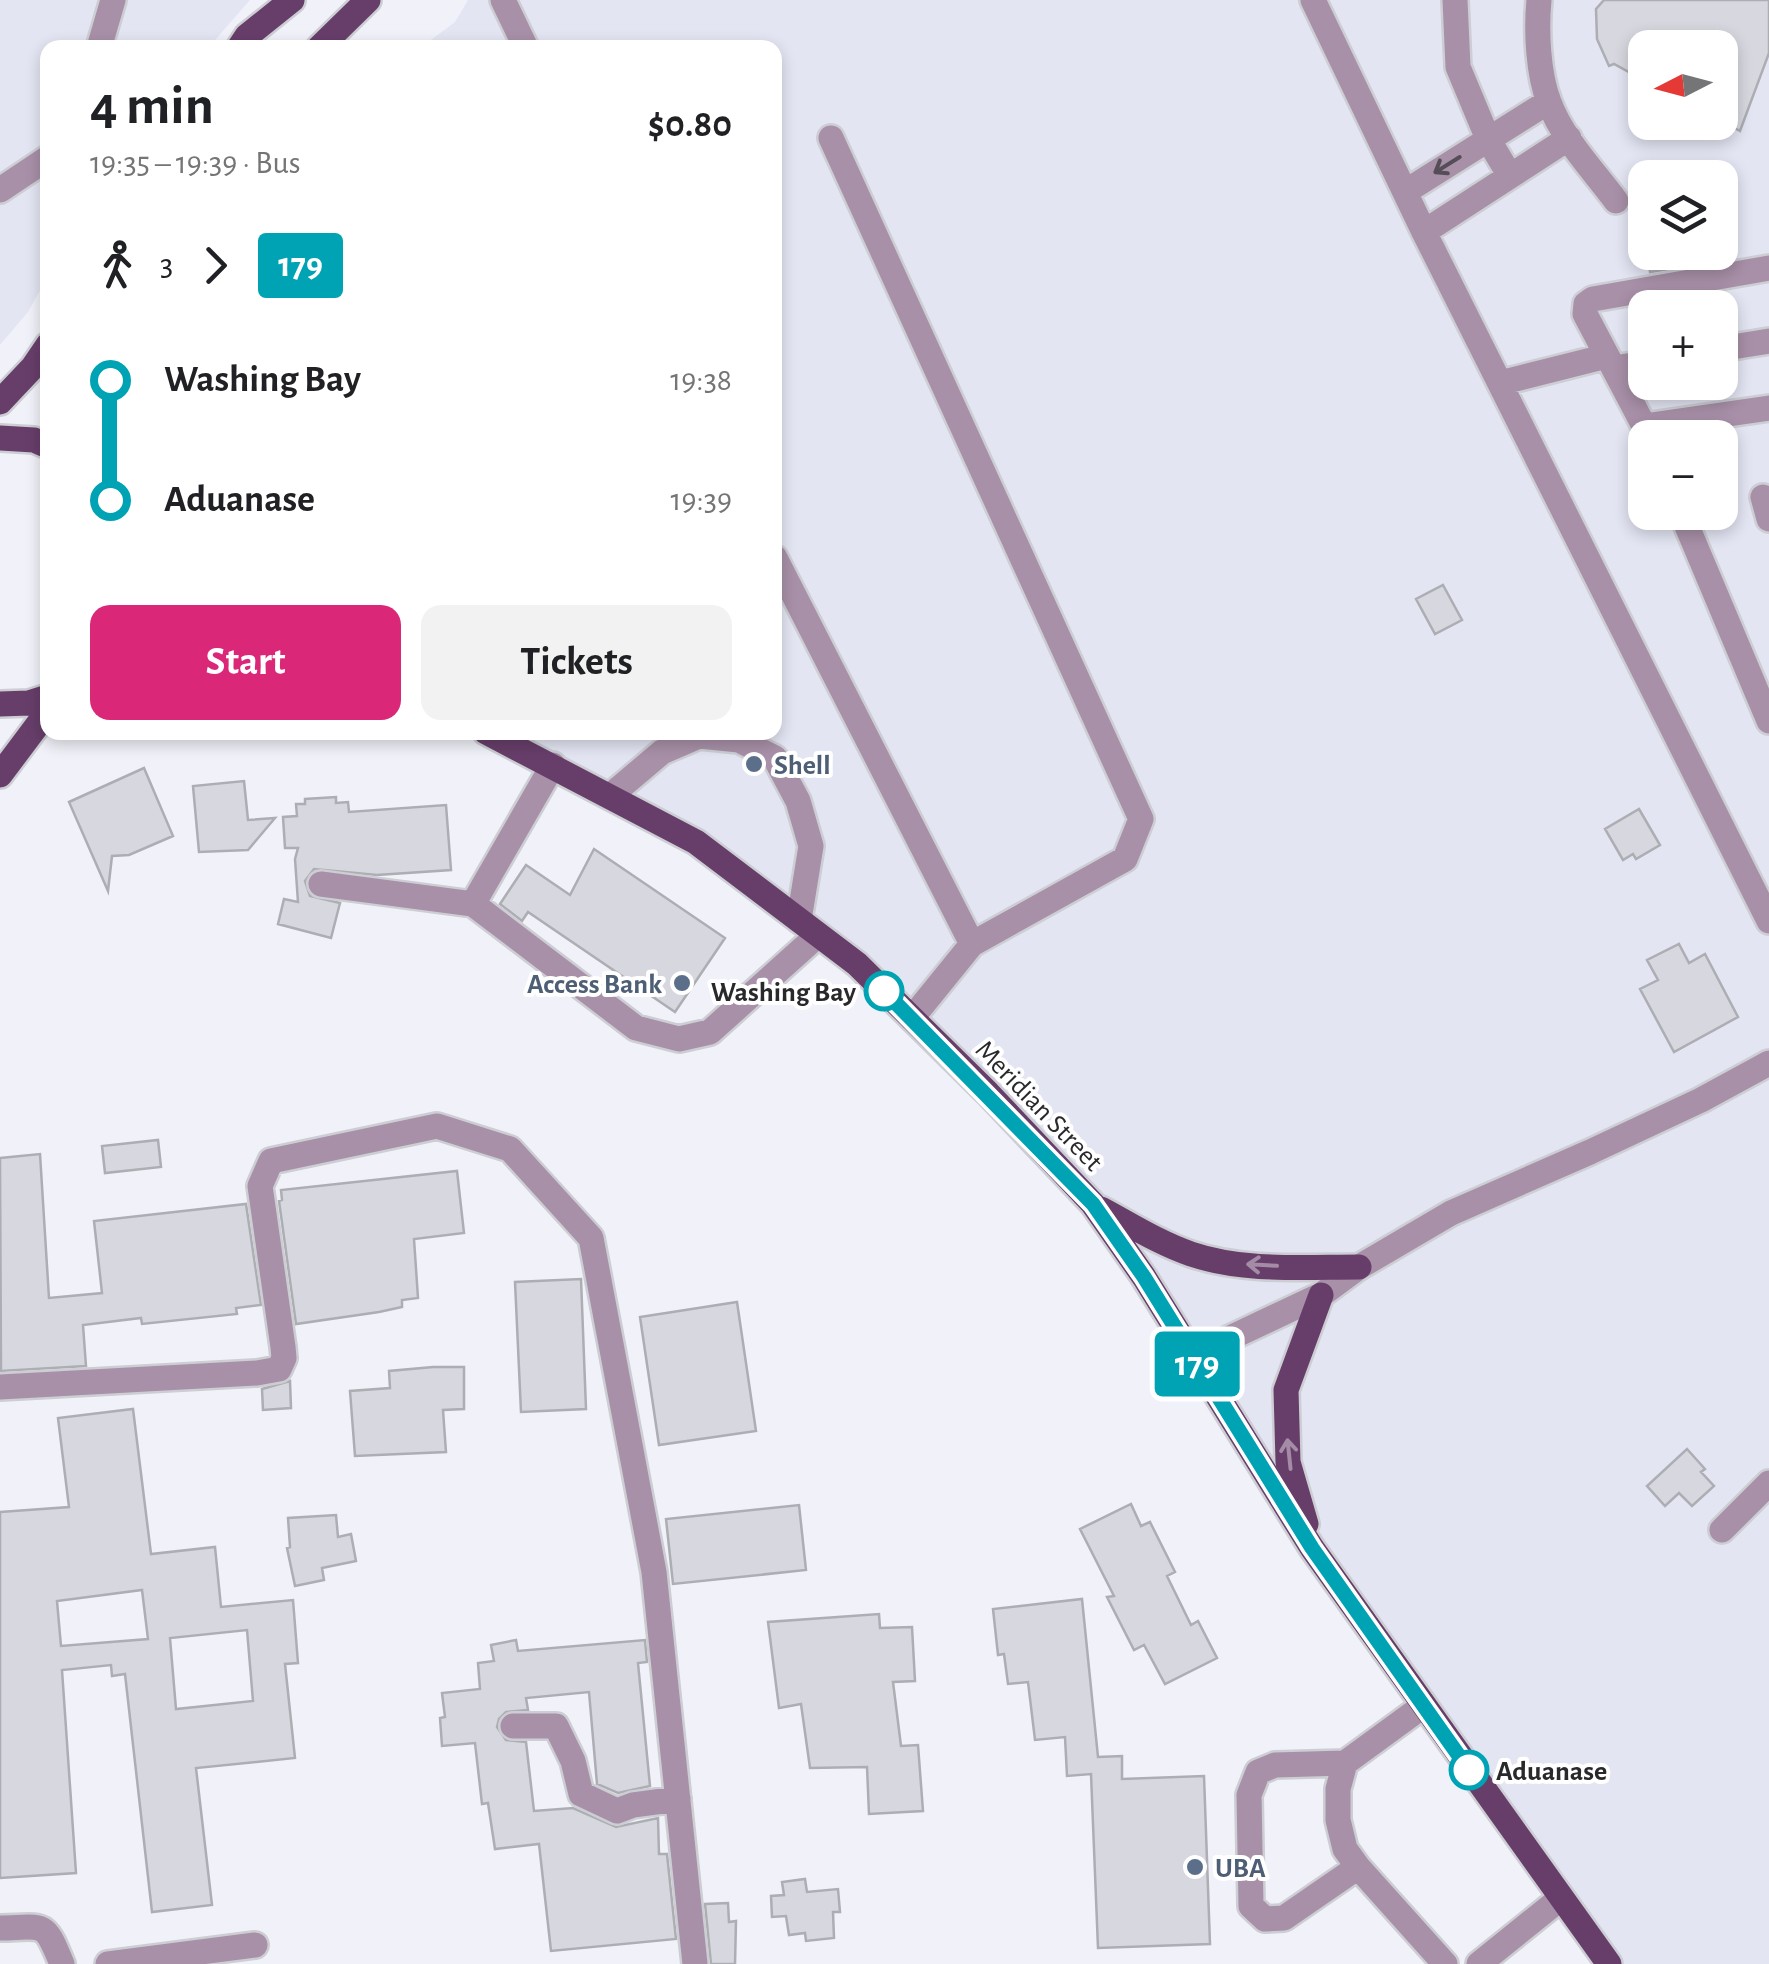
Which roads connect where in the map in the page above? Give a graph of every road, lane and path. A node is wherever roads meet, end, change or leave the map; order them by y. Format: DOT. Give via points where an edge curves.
graph roads {
  1 [pos="113,0"];
  2 [pos="292,0"];
  3 [pos="368,0"];
  4 [pos="503,0"];
  5 [pos="1313,0"];
  6 [pos="1455,0"];
  7 [pos="1538,0"];
  8 [pos="101,40"];
  9 [pos="247,40"];
  10 [pos="326,40"];
  11 [pos="522,40"];
  12 [pos="1548,102"];
  13 [pos="831,138"];
  14 [pos="1570,138"];
  15 [pos="1488,139"];
  16 [pos="40,163"];
  17 [pos="1510,176"];
  18 [pos="0,190"];
  19 [pos="1405,192"];
  20 [pos="1616,200"];
  21 [pos="1424,232"];
  22 [pos="1769,268"];
  23 [pos="1769,340"];
  24 [pos="1738,346"];
  25 [pos="40,356"];
  26 [pos="1610,362"];
  27 [pos="1628,362"];
  28 [pos="1500,384"];
  29 [pos="0,402"];
  30 [pos="1769,408"];
  31 [pos="1641,420"];
  32 [pos="1708,420"];
  33 [pos="0,438"];
  34 [pos="40,443"];
  35 [pos="1689,530"];
  36 [pos="782,572"];
  37 [pos="40,699"];
  38 [pos="0,704"];
  39 [pos="1769,721"];
  40 [pos="40,722"];
  41 [pos="502,740"];
  42 [pos="690,740"];
  43 [pos="740,740"];
  44 [pos="553,765"];
  45 [pos="0,775"];
  46 [pos="610,796"];
  47 [pos="321,884"];
  48 [pos="473,904"];
  49 [pos="1769,921"];
  50 [pos="809,928"];
  51 [pos="972,944"];
  52 [pos="912,1018"];
  53 [pos="1769,1063"];
  54 [pos="1093,1204"];
  55 [pos="1359,1266"];
  56 [pos="1321,1294"];
  57 [pos="1192,1356"];
  58 [pos="0,1387"];
  59 [pos="1769,1483"];
  60 [pos="1722,1530"];
  61 [pos="1312,1548"];
  62 [pos="1423,1706"];
  63 [pos="513,1726"];
  64 [pos="1345,1763"];
  65 [pos="678,1799"];
  66 [pos="1358,1867"];
  67 [pos="1562,1898"];
  68 [pos="0,1928"];
  69 [pos="255,1946"];
  70 [pos="62,1964"];
  71 [pos="108,1964"];
  72 [pos="695,1964"];
  73 [pos="1445,1964"];
  74 [pos="1479,1964"];
  75 [pos="1609,1964"];
  1 -- 8 [label="street"];
  2 -- 9 [label="main road"];
  3 -- 10 [label="main road"];
  4 -- 11 [label="street"];
  5 -- 19 [label="street"];
  6 -- 15 [label="street" via="1458,67"];
  7 -- 12 [label="street"];
  12 -- 14 [label="street"];
  12 -- 15 [label="street"];
  13 -- 51 [label="street" via="1141,819 1125,858"];
  14 -- 17 [label="street"];
  14 -- 20 [label="street"];
  15 -- 17 [label="street"];
  15 -- 19 [label="street, one-way"];
  16 -- 18 [label="street"];
  17 -- 21 [label="street"];
  19 -- 21 [label="street"];
  21 -- 28 [label="street"];
  22 -- 26 [label="street" via="1593,299 1586,314"];
  23 -- 24 [label="street"];
  25 -- 29 [label="main road"];
  26 -- 27 [label="street"];
  26 -- 28 [label="street"];
  26 -- 31 [label="street"];
  28 -- 49 [label="street"];
  30 -- 32 [label="street"];
  33 -- 34 [label="main road"];
  35 -- 39 [label="street"];
  36 -- 51 [label="street"];
  37 -- 38 [label="main road"];
  40 -- 45 [label="main road"];
  41 -- 44 [label="main road, Meridian Street"];
  42 -- 46 [label="street" via="662,752"];
  43 -- 50 [label="street" via="775,758 798,801 810,846"];
  44 -- 46 [label="main road, Meridian Street"];
  44 -- 48 [label="street"];
  46 -- 50 [label="main road, Meridian Street" via="696,842"];
  47 -- 48 [label="street"];
  48 -- 50 [label="street" via="636,1028 679,1039 710,1032"];
  50 -- 52 [label="main road, Meridian Street"];
  51 -- 52 [label="street"];
  52 -- 54 [label="main road, Meridian Street"];
  53 -- 55 [label="street" via="1451,1213"];
  55 -- 54 [label="main road, one-way" via="1225,1263 1156,1240"];
  54 -- 57 [label="main road, Meridian Street"];
  55 -- 56 [label="street"];
  56 -- 57 [label="street"];
  61 -- 56 [label="main road, one-way" via="1288,1462 1286,1390"];
  57 -- 61 [label="main road, Meridian Street"];
  58 -- 65 [label="street" via="279,1369 284,1346 260,1186 271,1160 437,1126 510,1148 591,1238 654,1572"];
  59 -- 60 [label="street"];
  61 -- 62 [label="main road, Meridian Street"];
  62 -- 64 [label="street"];
  62 -- 67 [label="main road, Meridian Street"];
  63 -- 65 [label="street" via="556,1726 581,1794 617,1811"];
  64 -- 66 [label="street" via="1338,1820"];
  64 -- 66 [label="street" via="1275,1765 1258,1772 1249,1795 1251,1906 1265,1920 1284,1918"];
  65 -- 72 [label="street"];
  66 -- 73 [label="street"];
  67 -- 74 [label="street"];
  67 -- 75 [label="main road, Meridian Street"];
  68 -- 70 [label="street" via="49,1931"];
  69 -- 71 [label="street"];
}
